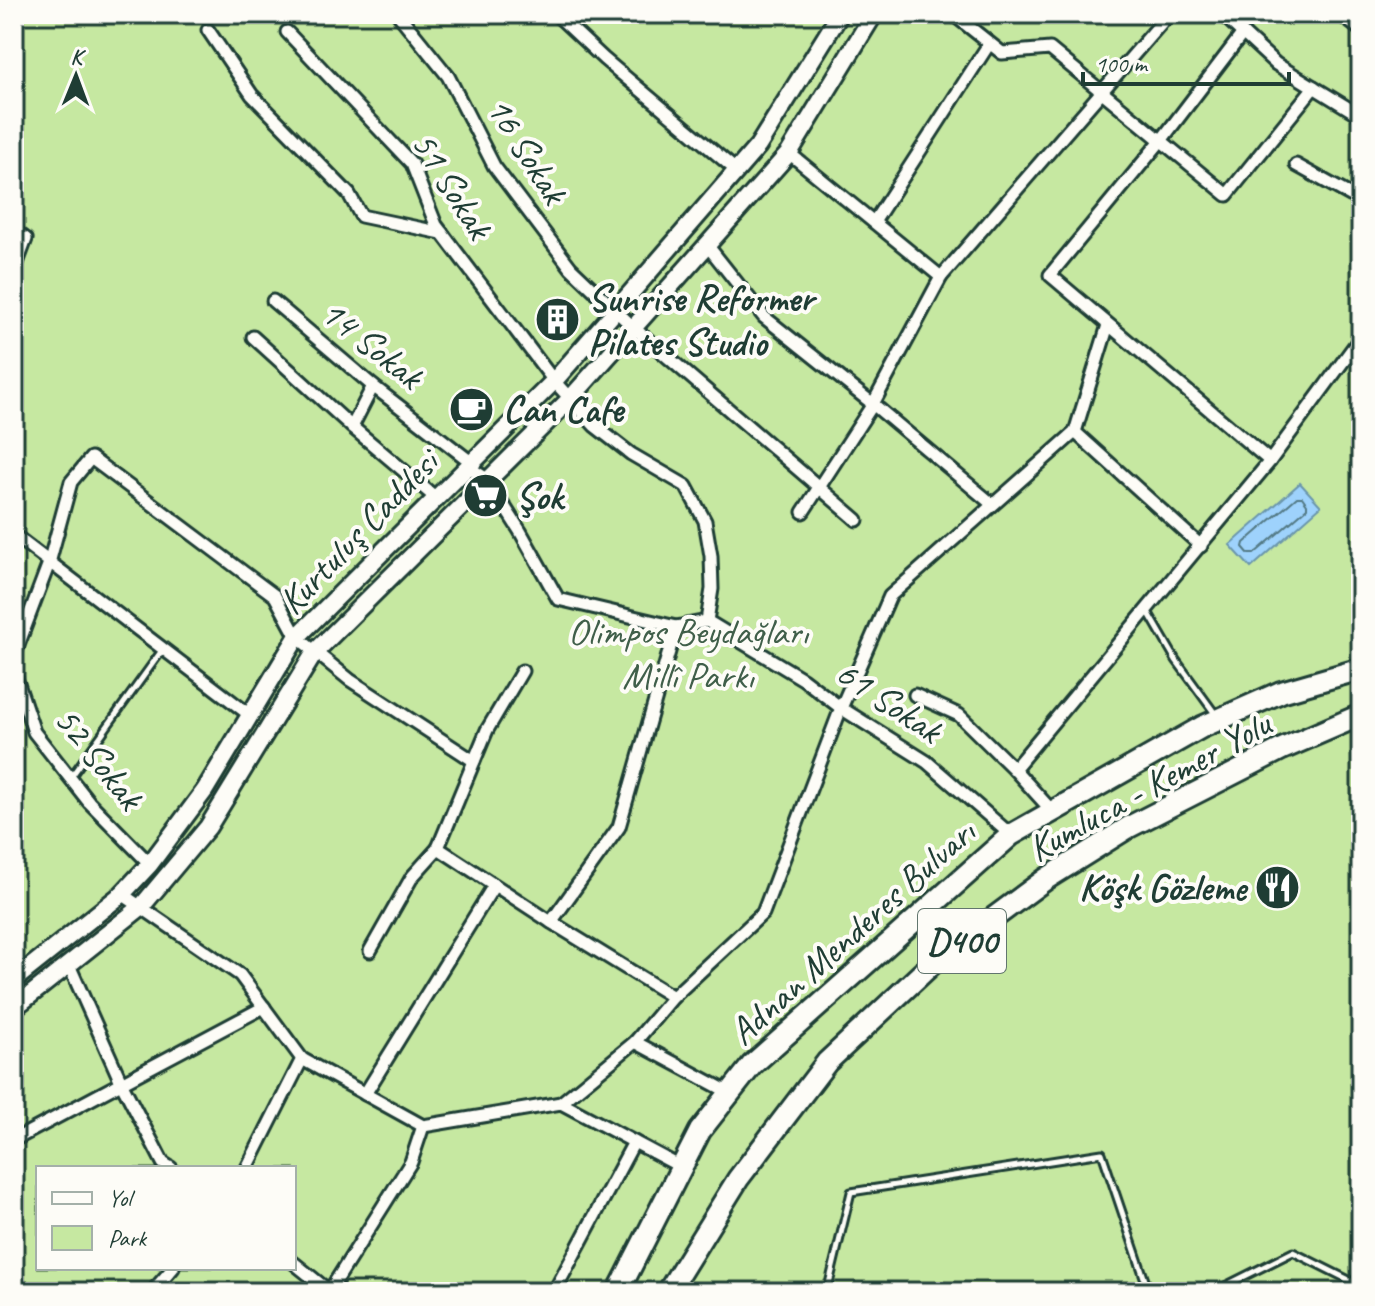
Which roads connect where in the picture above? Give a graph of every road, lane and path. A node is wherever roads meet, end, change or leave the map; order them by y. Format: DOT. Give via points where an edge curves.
graph roads {
  1 [pos="398,14"];
  2 [pos="556,14"];
  3 [pos="874,14"];
  4 [pos="953,14"];
  5 [pos="1169,14"];
  6 [pos="1222,14"];
  7 [pos="1344,14"];
  8 [pos="834,17"];
  9 [pos="1361,27"];
  10 [pos="208,30"];
  11 [pos="287,32"];
  12 [pos="1243,33"];
  13 [pos="989,44"];
  14 [pos="1314,87"];
  15 [pos="1102,92"];
  16 [pos="1361,116"];
  17 [pos="763,138"];
  18 [pos="1161,140"];
  19 [pos="789,153"];
  20 [pos="1296,165"];
  21 [pos="737,171"];
  22 [pos="1361,201"];
  23 [pos="874,222"];
  24 [pos="14,230"];
  25 [pos="442,233"];
  26 [pos="707,245"];
  27 [pos="14,271"];
  28 [pos="941,277"];
  29 [pos="273,301"];
  30 [pos="616,310"];
  31 [pos="1108,325"];
  32 [pos="634,328"];
  33 [pos="253,337"];
  34 [pos="1361,337"];
  35 [pos="554,381"];
  36 [pos="373,386"];
  37 [pos="570,399"];
  38 [pos="873,404"];
  39 [pos="352,427"];
  40 [pos="1075,432"];
  41 [pos="1270,461"];
  42 [pos="469,464"];
  43 [pos="487,479"];
  44 [pos="819,487"];
  45 [pos="436,498"];
  46 [pos="992,504"];
  47 [pos="803,512"];
  48 [pos="857,520"];
  49 [pos="14,535"];
  50 [pos="1201,546"];
  51 [pos="49,563"];
  52 [pos="1147,609"];
  53 [pos="707,621"];
  54 [pos="676,627"];
  55 [pos="297,637"];
  56 [pos="164,649"];
  57 [pos="315,652"];
  58 [pos="14,656"];
  59 [pos="1361,669"];
  60 [pos="522,671"];
  61 [pos="15,677"];
  62 [pos="915,695"];
  63 [pos="841,708"];
  64 [pos="1361,715"];
  65 [pos="251,716"];
  66 [pos="1219,719"];
  67 [pos="474,761"];
  68 [pos="1014,769"];
  69 [pos="70,778"];
  70 [pos="1052,811"];
  71 [pos="1011,835"];
  72 [pos="438,848"];
  73 [pos="150,864"];
  74 [pos="493,887"];
  75 [pos="122,894"];
  76 [pos="141,907"];
  77 [pos="551,922"];
  78 [pos="370,951"];
  79 [pos="69,965"];
  80 [pos="14,980"];
  81 [pos="673,997"];
  82 [pos="264,1007"];
  83 [pos="14,1008"];
  84 [pos="635,1042"];
  85 [pos="302,1059"];
  86 [pos="122,1084"];
  87 [pos="730,1093"];
  88 [pos="365,1094"];
  89 [pos="561,1103"];
  90 [pos="423,1126"];
  91 [pos="14,1140"];
  92 [pos="634,1142"];
  93 [pos="168,1166"];
  94 [pos="248,1166"];
  95 [pos="681,1167"];
  96 [pos="296,1265"];
  97 [pos="171,1270"];
  98 [pos="1361,1286"];
  99 [pos="152,1292"];
  100 [pos="329,1292"];
  101 [pos="554,1292"];
  102 [pos="618,1292"];
  103 [pos="668,1292"];
  104 [pos="827,1292"];
  105 [pos="1149,1292"];
  106 [pos="1213,1292"];
  1 -- 30 [label="street, 16 Sokak" via="448,76 494,166 571,268"];
  2 -- 21 [label="street"];
  3 -- 19 [label="street, Kurtuluş Caddesi"];
  4 -- 13 [label="street"];
  5 -- 15 [label="street"];
  6 -- 12 [label="street"];
  7 -- 9 [label="street"];
  8 -- 17 [label="street, Kurtuluş Caddesi"];
  10 -- 25 [label="street" via="252,95 349,194 361,216"];
  11 -- 25 [label="street, 51 Sokak" via="412,164"];
  12 -- 14 [label="street" via="1276,64"];
  12 -- 18 [label="street"];
  13 -- 15 [label="street" via="1002,53 1050,49"];
  13 -- 23 [label="street"];
  14 -- 16 [label="street"];
  14 -- 18 [label="street" via="1227,195"];
  15 -- 18 [label="street"];
  15 -- 28 [label="street"];
  17 -- 19 [label="street"];
  17 -- 21 [label="street, Kurtuluş Caddesi"];
  18 -- 31 [label="street" via="1050,275"];
  19 -- 23 [label="street"];
  19 -- 26 [label="street, Kurtuluş Caddesi"];
  20 -- 22 [label="street"];
  21 -- 30 [label="street, Kurtuluş Caddesi"];
  23 -- 28 [label="street"];
  24 -- 27 [label="street" via="26,239"];
  25 -- 35 [label="street, 51 Sokak"];
  26 -- 32 [label="street, Kurtuluş Caddesi"];
  26 -- 38 [label="street" via="764,317"];
  28 -- 38 [label="street"];
  29 -- 36 [label="street, 14 Sokak"];
  30 -- 32 [label="street, 16 Sokak"];
  30 -- 35 [label="street, Kurtuluş Caddesi"];
  31 -- 40 [label="street"];
  31 -- 41 [label="street"];
  32 -- 37 [label="street, Kurtuluş Caddesi"];
  32 -- 44 [label="street, 16 Sokak"];
  33 -- 39 [label="street"];
  34 -- 41 [label="street"];
  35 -- 37 [label="street, 51 Sokak"];
  35 -- 42 [label="street, Kurtuluş Caddesi"];
  36 -- 39 [label="street"];
  36 -- 42 [label="street, 14 Sokak"];
  37 -- 43 [label="street, Kurtuluş Caddesi"];
  37 -- 53 [label="street, 51 Sokak" via="631,454 686,486 705,521 709,544 712,589"];
  38 -- 44 [label="street"];
  38 -- 46 [label="street"];
  39 -- 45 [label="street"];
  40 -- 46 [label="street"];
  40 -- 50 [label="street"];
  41 -- 50 [label="street"];
  42 -- 43 [label="street"];
  42 -- 45 [label="street, Kurtuluş Caddesi"];
  43 -- 54 [label="street" via="558,599"];
  43 -- 57 [label="street, Kurtuluş Caddesi"];
  44 -- 47 [label="street"];
  44 -- 48 [label="street, 16 Sokak"];
  45 -- 55 [label="street, Kurtuluş Caddesi"];
  46 -- 63 [label="street" via="890,596"];
  49 -- 51 [label="street"];
  50 -- 52 [label="street"];
  51 -- 55 [label="street" via="71,482 91,458 275,596"];
  51 -- 56 [label="street"];
  51 -- 58 [label="street"];
  52 -- 66 [label="lane"];
  52 -- 68 [label="street"];
  53 -- 54 [label="street"];
  53 -- 63 [label="street, 61 Sokak"];
  54 -- 77 [label="street" via="619,827"];
  55 -- 57 [label="street"];
  55 -- 65 [label="street, Kurtuluş Caddesi"];
  56 -- 65 [label="street"];
  56 -- 69 [label="lane"];
  57 -- 67 [label="street"];
  57 -- 76 [label="street, Kurtuluş Caddesi" via="208,827"];
  59 -- 66 [label="highway, Adnan Menderes Bulvarı / D400" via="1281,692"];
  60 -- 67 [label="street"];
  61 -- 69 [label="street, 52 Sokak" via="34,732"];
  62 -- 68 [label="street" via="959,715"];
  63 -- 71 [label="street, 61 Sokak" via="927,762"];
  63 -- 81 [label="street" via="763,913"];
  64 -- 103 [label="highway, Kumluca - Kemer Yolu / D400" via="1129,827 1046,879 934,962 827,1062 738,1179"];
  65 -- 73 [label="street, Kurtuluş Caddesi"];
  66 -- 70 [label="highway, Adnan Menderes Bulvarı / D400"];
  67 -- 72 [label="street"];
  68 -- 70 [label="street"];
  69 -- 73 [label="street, 52 Sokak"];
  70 -- 71 [label="highway, Adnan Menderes Bulvarı / D400"];
  71 -- 87 [label="highway, Adnan Menderes Bulvarı / D400" via="752,1065"];
  72 -- 74 [label="street"];
  72 -- 78 [label="street" via="412,877"];
  73 -- 75 [label="street, Kurtuluş Caddesi"];
  74 -- 77 [label="street"];
  74 -- 88 [label="street"];
  75 -- 76 [label="street"];
  75 -- 80 [label="street, Kurtuluş Caddesi"];
  76 -- 79 [label="street, Kurtuluş Caddesi"];
  76 -- 82 [label="street" via="240,975"];
  77 -- 81 [label="street"];
  79 -- 83 [label="street, Kurtuluş Caddesi"];
  79 -- 86 [label="street"];
  81 -- 84 [label="street"];
  82 -- 85 [label="street"];
  82 -- 86 [label="street"];
  84 -- 87 [label="street"];
  84 -- 89 [label="street"];
  85 -- 88 [label="street"];
  85 -- 94 [label="street"];
  86 -- 91 [label="street"];
  86 -- 93 [label="street"];
  87 -- 95 [label="highway, Adnan Menderes Bulvarı / D400" via="700,1131"];
  88 -- 90 [label="street"];
  89 -- 90 [label="street"];
  89 -- 92 [label="street"];
  90 -- 100 [label="street" via="411,1162"];
  92 -- 95 [label="street"];
  92 -- 101 [label="street"];
  95 -- 102 [label="highway, Adnan Menderes Bulvarı / D400"];
  96 -- 100 [label="street"];
  97 -- 99 [label="street"];
  98 -- 106 [label="lane" via="1293,1252"];
  104 -- 105 [label="lane" via="851,1192 1102,1153"];
}
